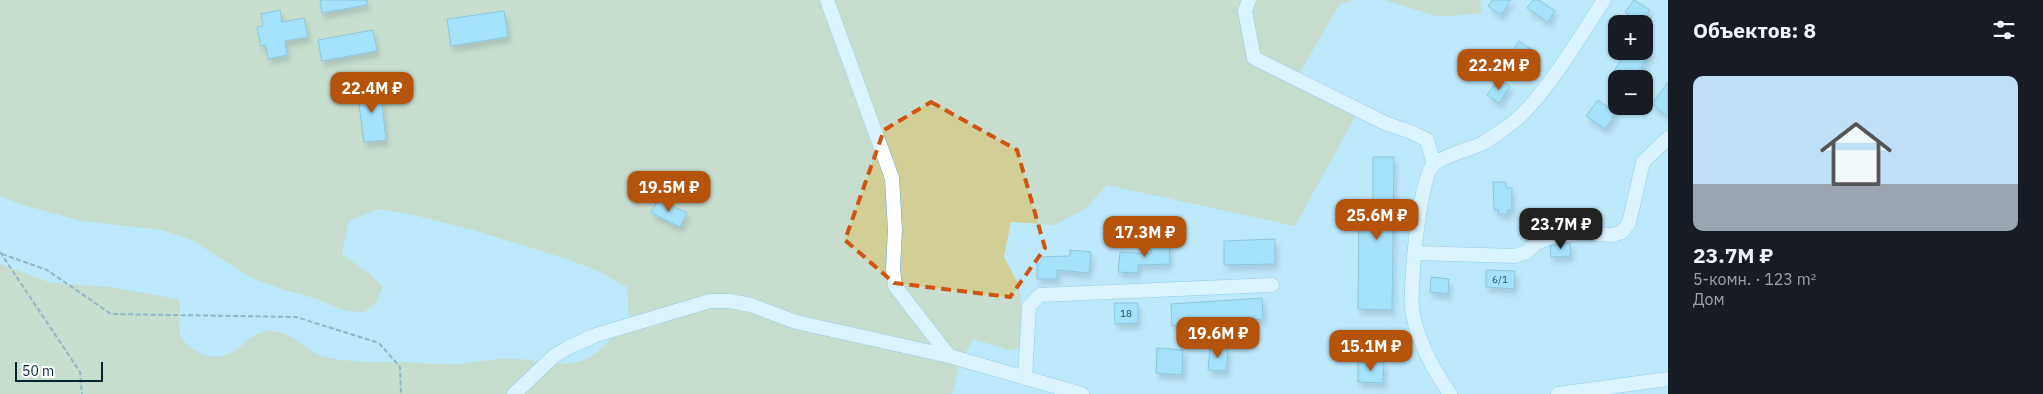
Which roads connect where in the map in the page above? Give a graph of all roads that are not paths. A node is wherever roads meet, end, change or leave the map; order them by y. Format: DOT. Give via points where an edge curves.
graph roads {
  1 [pos="827,0"];
  2 [pos="1249,0"];
  3 [pos="1604,0"];
  4 [pos="1668,138"];
  5 [pos="1434,164"];
  6 [pos="1416,253"];
  7 [pos="1272,285"];
  8 [pos="949,356"];
  9 [pos="1025,378"];
  10 [pos="1668,379"];
  11 [pos="514,394"];
  12 [pos="1082,394"];
  13 [pos="1450,394"];
  14 [pos="1558,394"];
  1 -- 8 [label="street" via="892,178 895,286"];
  2 -- 5 [label="street" via="1245,11 1254,58 1426,140"];
  3 -- 5 [label="street" via="1564,60 1513,122 1483,143"];
  4 -- 6 [label="street" via="1643,162 1629,223 1622,232 1552,236 1515,256"];
  5 -- 6 [label="street" via="1426,177 1421,196"];
  6 -- 13 [label="street" via="1412,308 1423,347"];
  7 -- 9 [label="street" via="1040,295 1030,306"];
  8 -- 9 [label="street"];
  8 -- 11 [label="street" via="796,322 751,305 710,300 596,335 569,347 554,356"];
  9 -- 12 [label="street"];
  10 -- 14 [label="street"];
}
